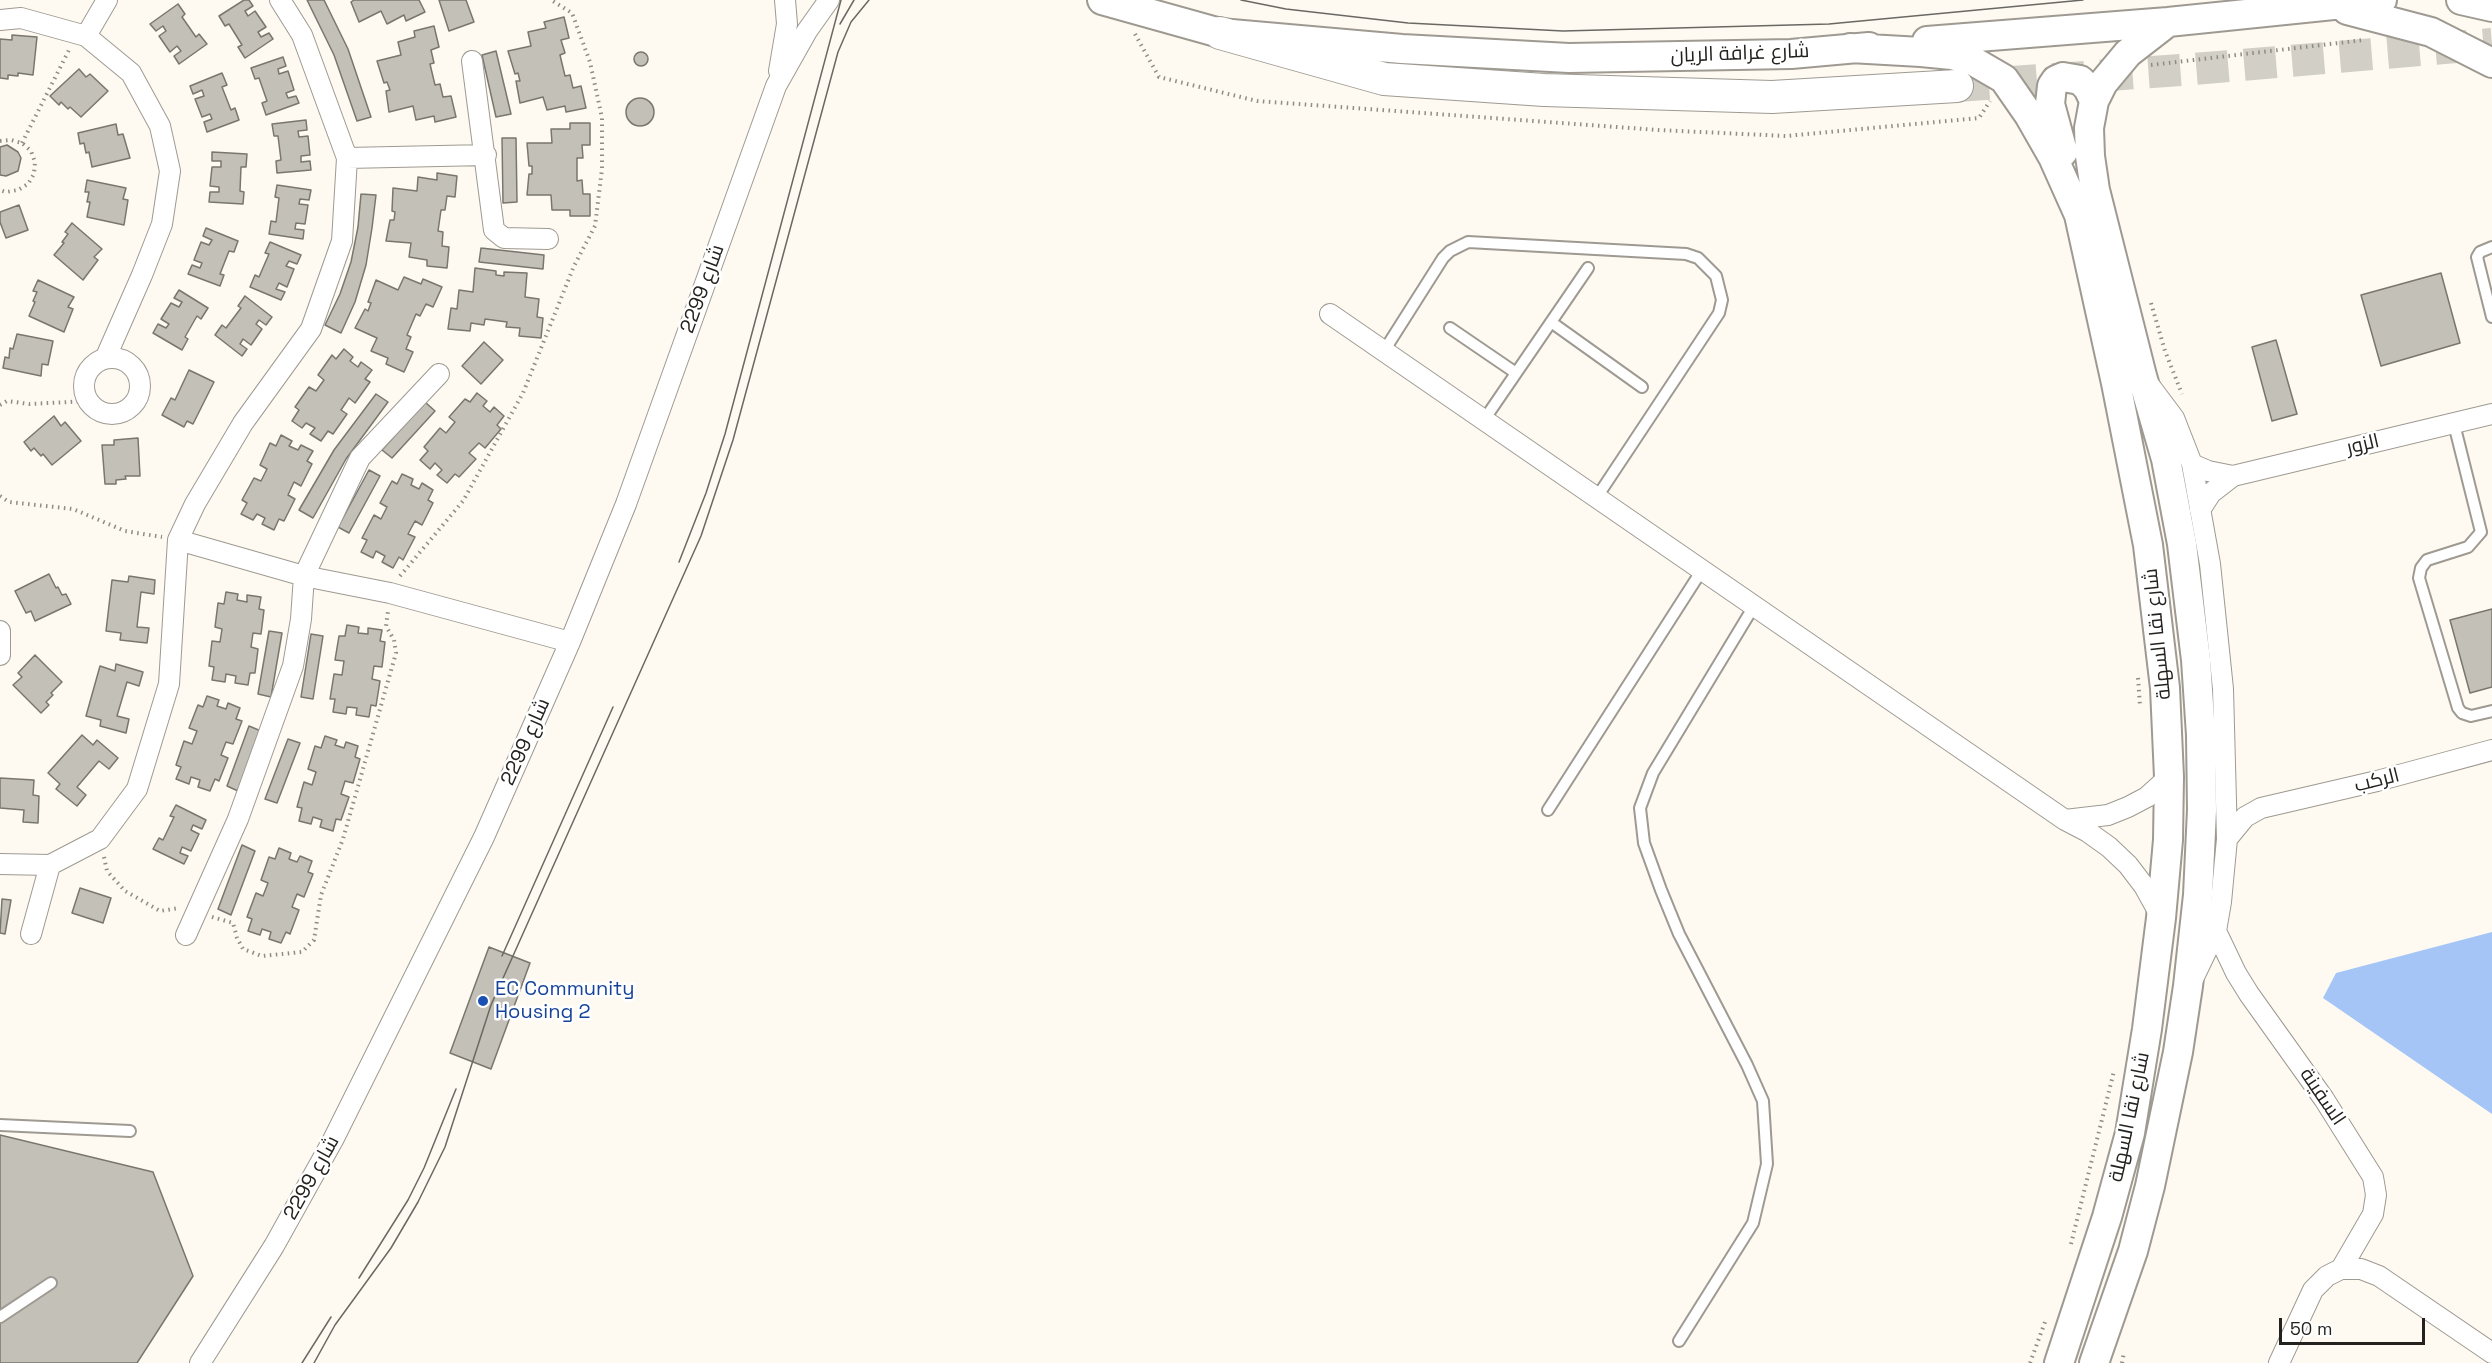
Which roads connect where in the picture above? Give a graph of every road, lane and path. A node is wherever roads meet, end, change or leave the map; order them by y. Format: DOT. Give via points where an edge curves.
graph roads {
  1 [pos="107,0"];
  2 [pos="280,0"];
  3 [pos="551,0"];
  4 [pos="785,0"];
  5 [pos="829,0"];
  6 [pos="1102,0"];
  7 [pos="2382,0"];
  8 [pos="2461,0"];
  9 [pos="2333,6"];
  10 [pos="2492,7"];
  11 [pos="0,20"];
  12 [pos="2168,22"];
  13 [pos="1220,33"];
  14 [pos="86,36"];
  15 [pos="2373,40"];
  16 [pos="1850,48"];
  17 [pos="2128,53"];
  18 [pos="472,61"];
  19 [pos="2492,63"];
  20 [pos="776,86"];
  21 [pos="1957,86"];
  22 [pos="2094,101"];
  23 [pos="0,141"];
  24 [pos="22,143"];
  25 [pos="486,155"];
  26 [pos="347,158"];
  27 [pos="0,190"];
  28 [pos="2079,215"];
  29 [pos="548,239"];
  30 [pos="2492,247"];
  31 [pos="1588,268"];
  32 [pos="1330,314"];
  33 [pos="2492,317"];
  34 [pos="1551,322"];
  35 [pos="1450,328"];
  36 [pos="1384,351"];
  37 [pos="113,359"];
  38 [pos="1516,373"];
  39 [pos="439,374"];
  40 [pos="2142,376"];
  41 [pos="1642,387"];
  42 [pos="88,401"];
  43 [pos="0,405"];
  44 [pos="2492,414"];
  45 [pos="1484,420"];
  46 [pos="2454,424"];
  47 [pos="2192,464"];
  48 [pos="2233,476"];
  49 [pos="0,496"];
  50 [pos="1597,498"];
  51 [pos="2200,510"];
  52 [pos="2481,532"];
  53 [pos="2492,536"];
  54 [pos="178,540"];
  55 [pos="1702,570"];
  56 [pos="304,576"];
  57 [pos="390,593"];
  58 [pos="1754,606"];
  59 [pos="0,631"];
  60 [pos="570,642"];
  61 [pos="0,655"];
  62 [pos="2137,671"];
  63 [pos="2492,711"];
  64 [pos="2141,718"];
  65 [pos="2492,750"];
  66 [pos="2169,777"];
  67 [pos="2227,786"];
  68 [pos="2261,808"];
  69 [pos="1548,810"];
  70 [pos="2065,820"];
  71 [pos="100,839"];
  72 [pos="2227,839"];
  73 [pos="0,864"];
  74 [pos="50,865"];
  75 [pos="197,912"];
  76 [pos="2161,918"];
  77 [pos="2216,932"];
  78 [pos="31,934"];
  79 [pos="186,935"];
  80 [pos="2188,986"];
  81 [pos="2115,1066"];
  82 [pos="0,1125"];
  83 [pos="130,1131"];
  84 [pos="2071,1246"];
  85 [pos="2341,1269"];
  86 [pos="51,1283"];
  87 [pos="0,1317"];
  88 [pos="2046,1321"];
  89 [pos="2106,1328"];
  90 [pos="1679,1341"];
  91 [pos="2492,1353"];
  92 [pos="200,1363"];
  93 [pos="2030,1363"];
  94 [pos="2059,1363"];
  95 [pos="2094,1363"];
  96 [pos="2105,1363"];
  97 [pos="2279,1363"];
  1 -- 14 [label="street"];
  2 -- 26 [label="street" via="302,35"];
  3 -- 57 [label="path" via="572,13 590,62 602,118 602,169 595,226 507,423 463,501"];
  4 -- 20 [label="street, شارع 2299" via="787,24"];
  5 -- 20 [label="street, شارع 2299"];
  6 -- 13 [label="street, شارع غرافة الريان"];
  7 -- 9 [label="street, شارع غرافة الريان"];
  8 -- 10 [label="street"];
  9 -- 12 [label="street, شارع غرافة الريان"];
  9 -- 19 [label="street" via="2431,32"];
  11 -- 14 [label="street" via="21,18"];
  12 -- 16 [label="street, شارع غرافة الريان"];
  12 -- 17 [label="street, شارع نقا السهلة"];
  13 -- 16 [label="street, شارع غرافة الريان" via="1569,58 1791,54"];
  13 -- 21 [label="main road" via="1384,79 1453,84 1772,97"];
  14 -- 24 [label="path" via="72,44"];
  14 -- 37 [label="street" via="131,73 160,126 170,171 162,224 118,327"];
  15 -- 17 [label="path" via="2147,65"];
  16 -- 28 [label="street, شارع نقا السهلة" via="1952,55 1973,61 2004,79 2048,148"];
  17 -- 22 [label="street, شارع نقا السهلة" via="2103,83"];
  18 -- 25 [label="street"];
  20 -- 60 [label="street, شارع 2299" via="626,504"];
  22 -- 28 [label="street" via="2080,80 2056,80 2050,93"];
  22 -- 40 [label="street, شارع نقا السهلة" via="2089,128 2095,190"];
  23 -- 24 [label="path"];
  24 -- 27 [label="path" via="31,151 34,174 18,190"];
  25 -- 26 [label="street"];
  25 -- 29 [label="street" via="494,230 504,238"];
  26 -- 54 [label="street" via="342,241 310,328 243,423"];
  28 -- 66 [label="street, شارع نقا السهلة" via="2148,545 2165,688"];
  30 -- 33 [label="lane" via="2476,257"];
  31 -- 34 [label="lane"];
  32 -- 36 [label="street"];
  34 -- 38 [label="lane"];
  34 -- 41 [label="lane"];
  35 -- 38 [label="lane"];
  36 -- 45 [label="street"];
  36 -- 50 [label="lane" via="1443,258 1468,243 1686,254 1698,258 1716,276 1722,300 1719,313"];
  37 -- 42 [label="street" via="96,362 86,376"];
  37 -- 42 [label="street" via="130,364 139,379 134,403 110,414"];
  38 -- 45 [label="lane"];
  39 -- 56 [label="street" via="360,458"];
  40 -- 47 [label="street, شارع نقا السهلة" via="2174,418"];
  40 -- 80 [label="street, شارع نقا السهلة" via="2166,459 2182,544 2196,660 2202,810"];
  42 -- 43 [label="path" via="8,401"];
  44 -- 46 [label="street, الزور"];
  45 -- 50 [label="street"];
  46 -- 48 [label="street, الزور"];
  46 -- 52 [label="lane"];
  47 -- 48 [label="street, الزور"];
  47 -- 51 [label="street, شارع نقا السهلة"];
  48 -- 51 [label="street, الزور" via="2211,493"];
  49 -- 54 [label="path" via="9,502 73,509 124,531"];
  50 -- 55 [label="street"];
  51 -- 67 [label="street, شارع نقا السهلة" via="2218,633"];
  52 -- 53 [label="lane"];
  52 -- 63 [label="lane" via="2471,546 2427,560 2419,578 2458,708 2471,716"];
  54 -- 56 [label="street"];
  54 -- 71 [label="street" via="169,684 136,789"];
  55 -- 58 [label="street"];
  55 -- 69 [label="lane"];
  56 -- 57 [label="street"];
  56 -- 75 [label="street" via="293,666 238,819"];
  57 -- 60 [label="street"];
  57 -- 75 [label="path" via="386,626 396,653 343,839 321,894 314,940 302,952 262,956 243,949 232,923"];
  58 -- 70 [label="street"];
  58 -- 90 [label="lane" via="1653,773 1640,808 1644,843 1679,934 1762,1101 1767,1164 1753,1222"];
  59 -- 61 [label="street"];
  60 -- 92 [label="street, شارع 2299" via="484,837 333,1140 274,1246"];
  62 -- 64 [label="path"];
  65 -- 68 [label="street, الركب"];
  66 -- 70 [label="street" via="2147,797 2128,807 2108,815"];
  66 -- 76 [label="street, شارع نقا السهلة"];
  67 -- 68 [label="street" via="2242,801"];
  67 -- 72 [label="street, شارع نقا السهلة"];
  68 -- 72 [label="street, الركب" via="2245,817"];
  70 -- 76 [label="street" via="2102,842 2128,865"];
  71 -- 74 [label="street"];
  71 -- 75 [label="path" via="107,871 125,891 160,911 178,908"];
  72 -- 77 [label="street, شارع نقا السهلة"];
  73 -- 74 [label="street"];
  74 -- 78 [label="street"];
  75 -- 79 [label="street"];
  76 -- 94 [label="street, شارع نقا السهلة" via="2130,1133"];
  77 -- 80 [label="street, شارع نقا السهلة"];
  77 -- 85 [label="street, السفينة" via="2236,973 2324,1099 2373,1178 2373,1214"];
  80 -- 89 [label="street, شارع نقا السهلة" via="2150,1186 2133,1251"];
  81 -- 84 [label="path"];
  82 -- 83 [label="lane"];
  85 -- 91 [label="street" via="2361,1269 2379,1276"];
  85 -- 97 [label="street, السفينة" via="2313,1290"];
  86 -- 87 [label="lane"];
  88 -- 93 [label="path"];
  89 -- 95 [label="street, شارع نقا السهلة"];
  89 -- 96 [label="street"];
}
